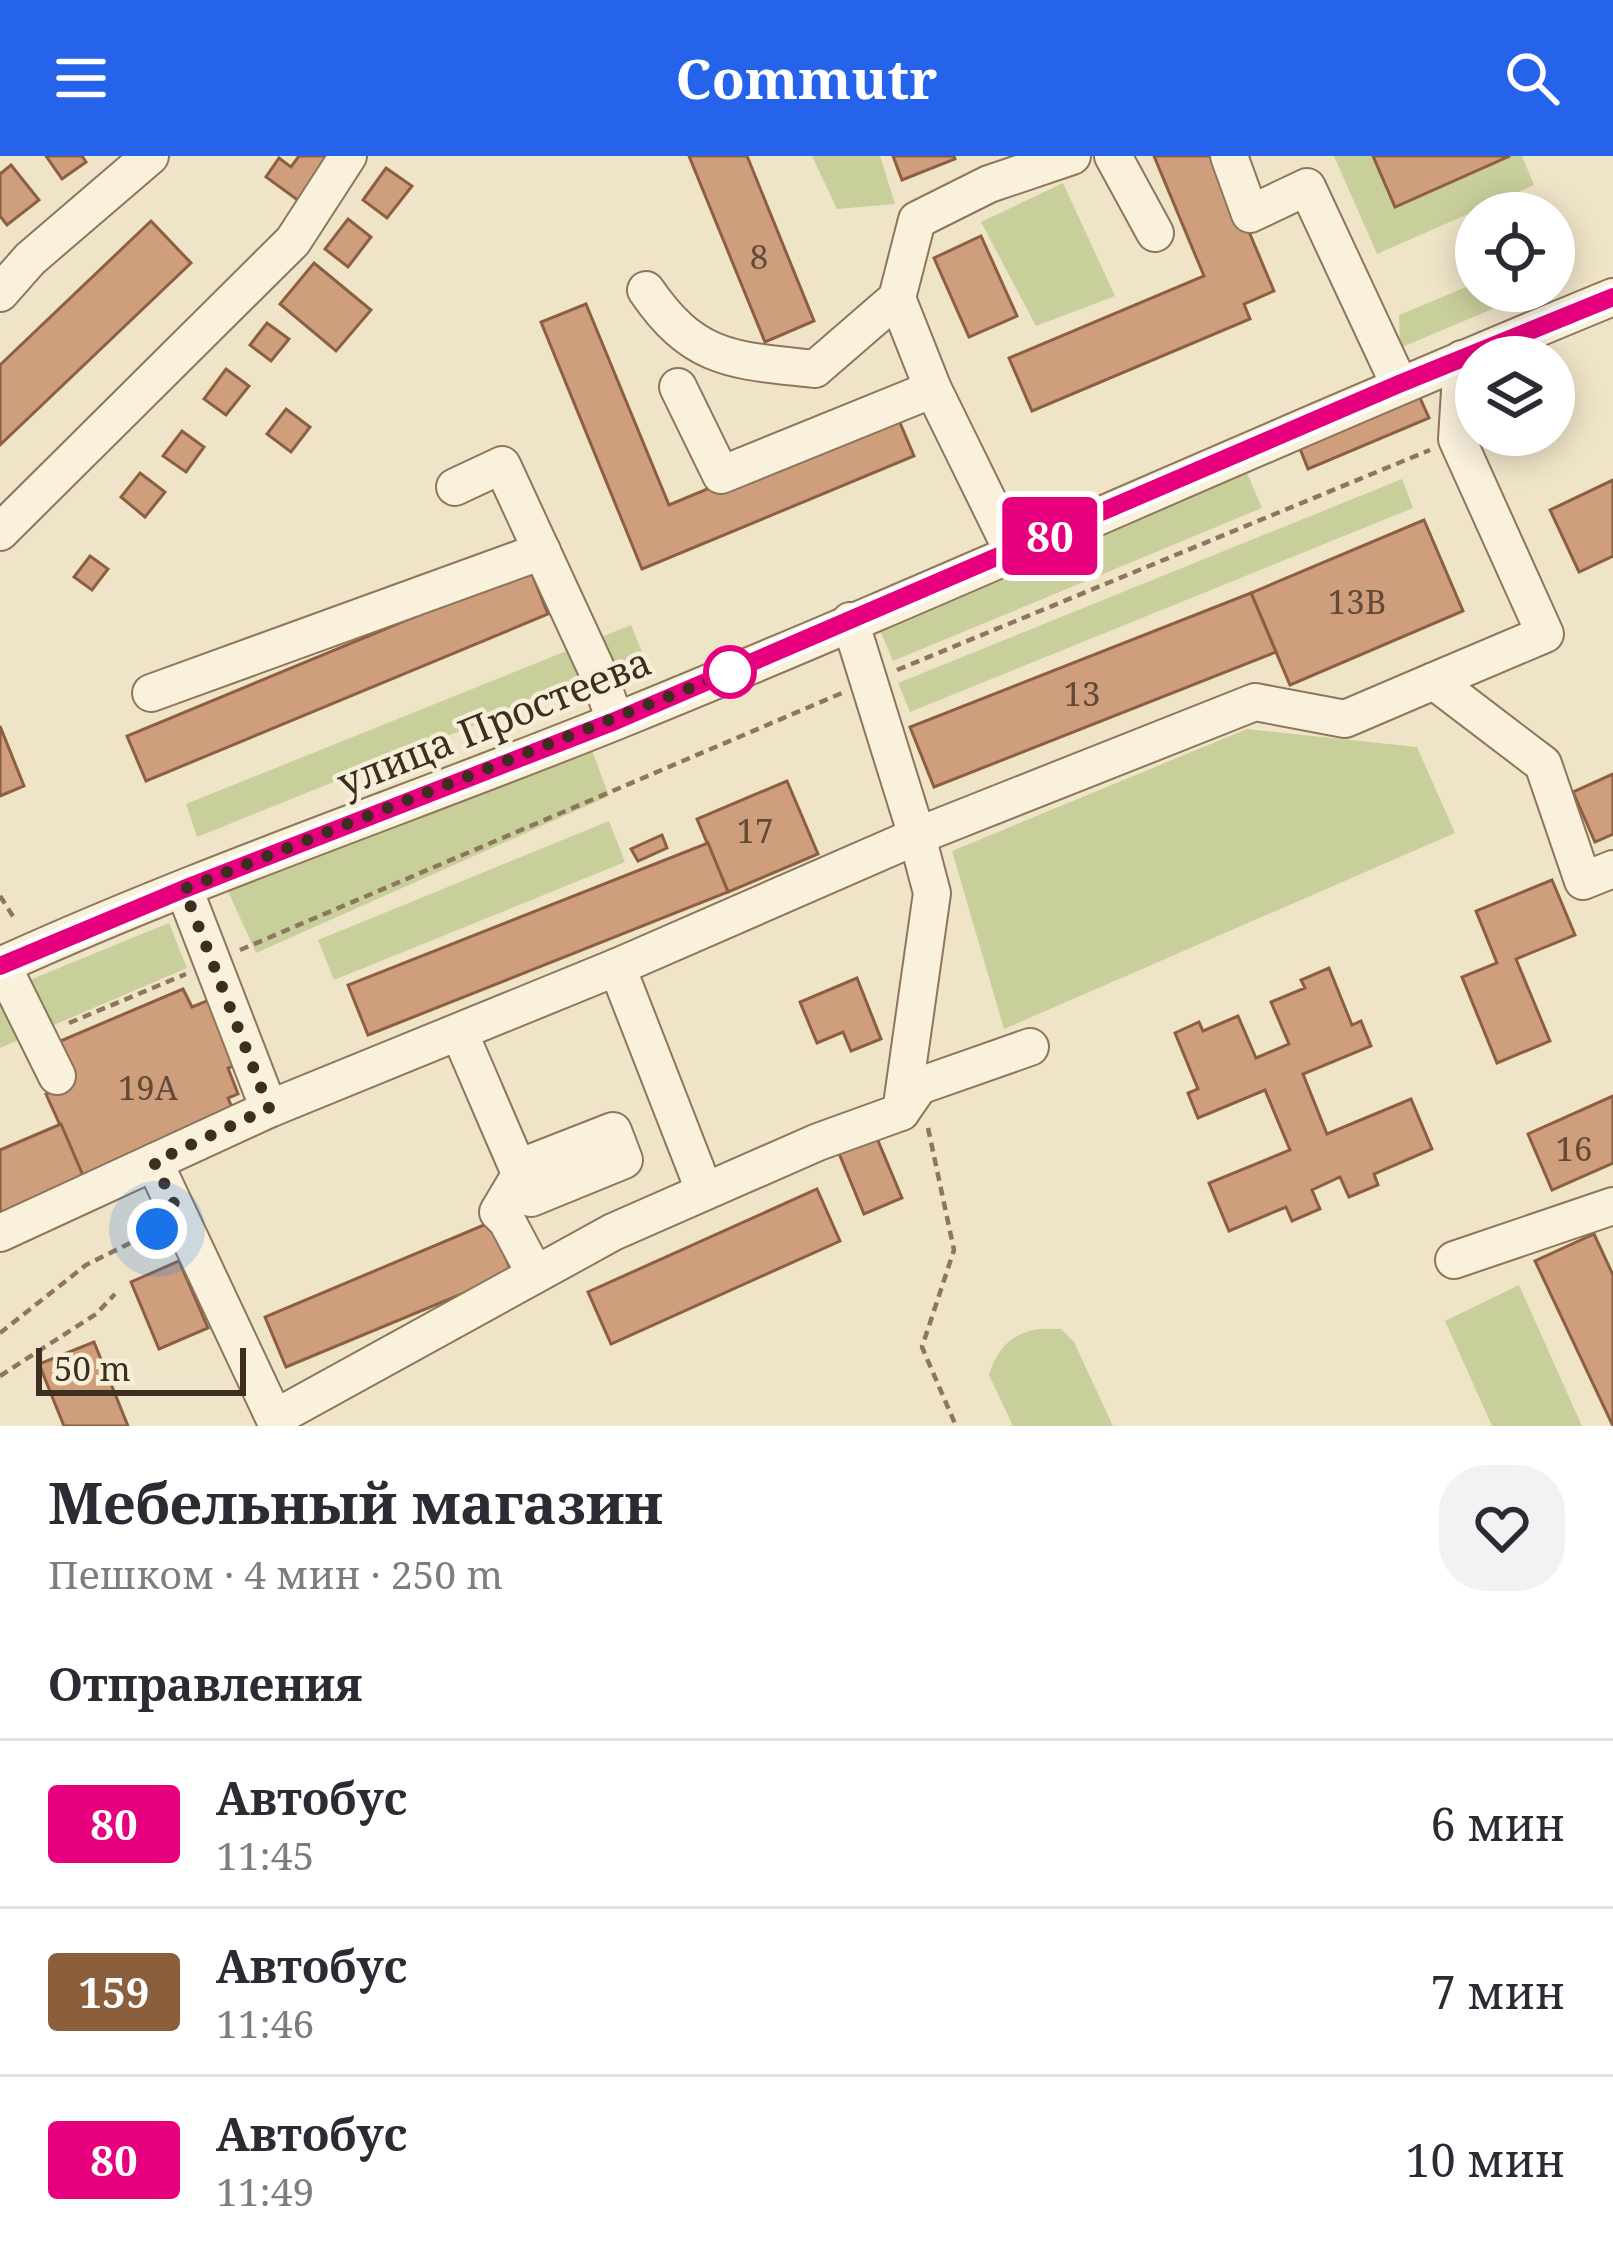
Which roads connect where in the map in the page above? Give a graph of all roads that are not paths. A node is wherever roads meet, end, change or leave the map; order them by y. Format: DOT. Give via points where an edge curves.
graph roads {
  1 [pos="150,156"];
  2 [pos="348,156"];
  3 [pos="1072,156"];
  4 [pos="1113,156"];
  5 [pos="1229,156"];
  6 [pos="984,170"];
  7 [pos="1155,233"];
  8 [pos="646,290"];
  9 [pos="0,293"];
  10 [pos="1613,297"];
  11 [pos="897,298"];
  12 [pos="1518,336"];
  13 [pos="1455,362"];
  14 [pos="1399,384"];
  15 [pos="679,387"];
  16 [pos="933,389"];
  17 [pos="1465,456"];
  18 [pos="454,487"];
  19 [pos="5,529"];
  20 [pos="542,551"];
  21 [pos="1013,552"];
  22 [pos="850,621"];
  23 [pos="1435,681"];
  24 [pos="151,693"];
  25 [pos="615,721"];
  26 [pos="917,836"];
  27 [pos="1613,869"];
  28 [pos="184,889"];
  29 [pos="6,957"];
  30 [pos="617,967"];
  31 [pos="459,1032"];
  32 [pos="1030,1047"];
  33 [pos="57,1076"];
  34 [pos="910,1099"];
  35 [pos="269,1108"];
  36 [pos="154,1162"];
  37 [pos="704,1190"];
  38 [pos="1613,1206"];
  39 [pos="0,1233"];
  40 [pos="1454,1260"];
  41 [pos="535,1274"];
  42 [pos="277,1422"];
  1 -- 9 [label="street"];
  2 -- 19 [label="street" via="293,241"];
  3 -- 6 [label="street"];
  4 -- 7 [label="street"];
  5 -- 14 [label="street" via="1250,214 1307,187"];
  6 -- 11 [label="street" via="917,220"];
  8 -- 11 [label="street" via="693,343 734,360 815,368"];
  10 -- 12 [label="street, улица Простеева"];
  11 -- 16 [label="street"];
  13 -- 14 [label="street, улица Простеева"];
  14 -- 21 [label="street, улица Простеева"];
  15 -- 16 [label="street" via="721,476"];
  16 -- 21 [label="street"];
  17 -- 23 [label="street" via="1545,634"];
  18 -- 20 [label="street" via="502,465"];
  20 -- 24 [label="street"];
  20 -- 25 [label="street"];
  21 -- 22 [label="street, улица Простеева"];
  22 -- 25 [label="street, улица Простеева"];
  22 -- 26 [label="street"];
  23 -- 26 [label="street" via="1345,719 1255,702"];
  23 -- 27 [label="street" via="1544,764 1582,881"];
  25 -- 28 [label="street, улица Простеева"];
  26 -- 30 [label="street"];
  26 -- 34 [label="street" via="932,893"];
  28 -- 29 [label="street, улица Простеева"];
  28 -- 35 [label="street"];
  29 -- 33 [label="street"];
  30 -- 31 [label="street"];
  30 -- 37 [label="street"];
  31 -- 35 [label="street"];
  31 -- 41 [label="street" via="520,1174 498,1212"];
  32 -- 34 [label="street"];
  34 -- 37 [label="street"];
  35 -- 36 [label="street"];
  36 -- 39 [label="street"];
  36 -- 42 [label="street"];
  37 -- 41 [label="street"];
  38 -- 40 [label="street"];
  41 -- 42 [label="street"];
}
